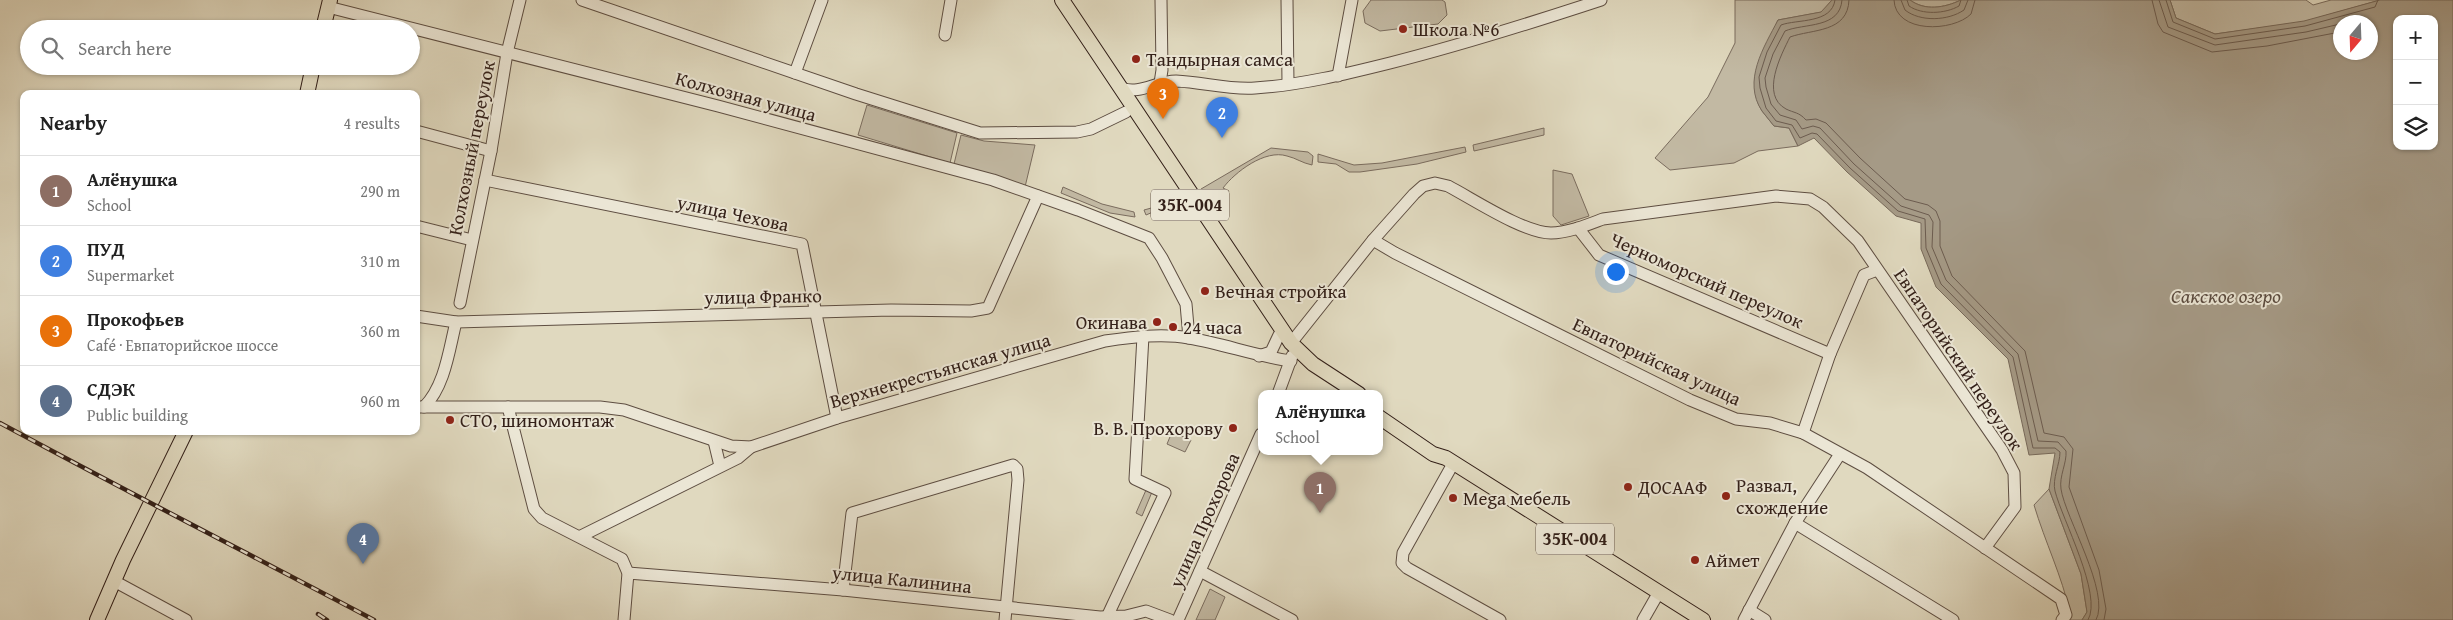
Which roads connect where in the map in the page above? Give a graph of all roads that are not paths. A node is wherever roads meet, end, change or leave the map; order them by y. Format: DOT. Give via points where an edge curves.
graph roads {
  1 [pos="520,0"];
  2 [pos="582,0"];
  3 [pos="822,0"];
  4 [pos="951,0"];
  5 [pos="1052,0"];
  6 [pos="1062,0"];
  7 [pos="1161,0"];
  8 [pos="1287,0"];
  9 [pos="1352,0"];
  10 [pos="1601,0"];
  11 [pos="329,4"];
  12 [pos="325,20"];
  13 [pos="387,20"];
  14 [pos="420,29"];
  15 [pos="944,35"];
  16 [pos="507,53"];
  17 [pos="795,73"];
  18 [pos="311,75"];
  19 [pos="1338,76"];
  20 [pos="1288,83"];
  21 [pos="1155,85"];
  22 [pos="1121,88"];
  23 [pos="308,90"];
  24 [pos="1131,111"];
  25 [pos="420,132"];
  26 [pos="491,151"];
  27 [pos="485,180"];
  28 [pos="1035,195"];
  29 [pos="420,227"];
  30 [pos="1578,228"];
  31 [pos="472,240"];
  32 [pos="1373,240"];
  33 [pos="1877,270"];
  34 [pos="460,303"];
  35 [pos="816,312"];
  36 [pos="420,317"];
  37 [pos="456,322"];
  38 [pos="1279,335"];
  39 [pos="1143,336"];
  40 [pos="1189,338"];
  41 [pos="1292,353"];
  42 [pos="1830,354"];
  43 [pos="1259,356"];
  44 [pos="440,383"];
  45 [pos="1279,390"];
  46 [pos="1340,390"];
  47 [pos="1353,390"];
  48 [pos="420,407"];
  49 [pos="508,407"];
  50 [pos="449,408"];
  51 [pos="1383,411"];
  52 [pos="837,418"];
  53 [pos="1383,420"];
  54 [pos="1803,433"];
  55 [pos="184,435"];
  56 [pos="714,441"];
  57 [pos="1258,441"];
  58 [pos="752,447"];
  59 [pos="1840,454"];
  60 [pos="1450,460"];
  61 [pos="720,466"];
  62 [pos="1795,523"];
  63 [pos="581,536"];
  64 [pos="1985,548"];
  65 [pos="1200,571"];
  66 [pos="628,573"];
  67 [pos="114,581"];
  68 [pos="843,590"];
  69 [pos="1659,592"];
  70 [pos="1006,608"];
  71 [pos="1747,615"];
  72 [pos="1108,617"];
  73 [pos="2064,617"];
  74 [pos="97,620"];
  75 [pos="186,620"];
  76 [pos="624,620"];
  77 [pos="1005,620"];
  78 [pos="1170,620"];
  79 [pos="1178,620"];
  80 [pos="1292,620"];
  81 [pos="1500,620"];
  82 [pos="1643,620"];
  83 [pos="1703,620"];
  84 [pos="1765,620"];
  85 [pos="1953,620"];
  1 -- 16 [label="street, Колхозный переулок"];
  2 -- 17 [label="street, Колхозная улица"];
  3 -- 17 [label="street"];
  4 -- 15 [label="street"];
  5 -- 24 [label="main road, 35К-004"];
  6 -- 22 [label="main road, 35К-004"];
  7 -- 21 [label="street" via="1162,70"];
  8 -- 20 [label="street"];
  9 -- 19 [label="street"];
  10 -- 19 [label="street" via="1473,42"];
  11 -- 12 [label="main road"];
  11 -- 13 [label="street, Колхозная улица"];
  14 -- 16 [label="street, Колхозная улица"];
  16 -- 26 [label="street, Колхозный переулок"];
  16 -- 28 [label="street, Колхозная улица" via="993,180"];
  17 -- 24 [label="street, Колхозная улица" via="980,133 1077,132"];
  18 -- 23 [label="main road"];
  19 -- 20 [label="street"];
  20 -- 21 [label="street" via="1255,88 1180,82"];
  21 -- 22 [label="street" via="1135,90"];
  21 -- 24 [label="street"];
  22 -- 24 [label="main road, 35К-004"];
  24 -- 38 [label="main road, 35К-004"];
  24 -- 41 [label="main road, 35К-004"];
  25 -- 26 [label="street"];
  26 -- 27 [label="street, Колхозный переулок"];
  27 -- 31 [label="street, Колхозный переулок"];
  27 -- 35 [label="street, улица Чехова" via="802,244"];
  28 -- 35 [label="street, улица Франко" via="988,308 970,312"];
  28 -- 40 [label="street, Колхозная улица" via="1148,238 1186,304"];
  29 -- 31 [label="street"];
  30 -- 32 [label="street, Евпаторийский переулок" via="1555,233 1536,230 1448,186 1435,183 1414,194"];
  30 -- 33 [label="street, Евпаторийский переулок" via="1604,219 1776,196 1810,199 1858,240"];
  30 -- 42 [label="street, Черноморский переулок" via="1599,255"];
  31 -- 34 [label="street, Колхозный переулок"];
  32 -- 41 [label="street"];
  32 -- 54 [label="street, Евпаторийская улица" via="1690,400 1736,419 1770,423"];
  33 -- 42 [label="street, Евпаторийский переулок" via="1864,275"];
  33 -- 64 [label="street, Евпаторийский переулок" via="2002,450 2014,473 2015,508"];
  35 -- 37 [label="street, улица Франко"];
  35 -- 52 [label="street, улица Чехова"];
  36 -- 37 [label="street, улица Франко"];
  37 -- 44 [label="street"];
  38 -- 41 [label="main road, 35К-004"];
  38 -- 43 [label="street" via="1271,352"];
  39 -- 40 [label="street, Верхнекрестьянская улица"];
  39 -- 52 [label="street, Верхнекрестьянская улица" via="1105,341"];
  39 -- 72 [label="street" via="1135,479 1164,493"];
  40 -- 43 [label="street, Верхнекрестьянская улица"];
  41 -- 43 [label="street, Верхнекрестьянская улица"];
  41 -- 45 [label="street"];
  41 -- 46 [label="main road, 35К-004"];
  41 -- 47 [label="main road, 35К-004"];
  42 -- 54 [label="street, Евпаторийский переулок"];
  44 -- 48 [label="street" via="436,393"];
  44 -- 50 [label="street" via="440,393"];
  48 -- 50 [label="street, Верхнекрестьянская улица"];
  49 -- 50 [label="street, Верхнекрестьянская улица"];
  49 -- 56 [label="street, Верхнекрестьянская улица" via="624,410"];
  49 -- 63 [label="street" via="534,509 542,518"];
  51 -- 60 [label="main road, 35К-004" via="1437,446"];
  52 -- 58 [label="street, Верхнекрестьянская улица"];
  53 -- 60 [label="main road, 35К-004" via="1433,454"];
  54 -- 59 [label="street, Евпаторийская улица"];
  55 -- 67 [label="main road"];
  56 -- 58 [label="street, Верхнекрестьянская улица"];
  56 -- 61 [label="street"];
  57 -- 65 [label="street, улица Прохорова"];
  58 -- 61 [label="street, Верхнекрестьянская улица"];
  59 -- 62 [label="street"];
  59 -- 64 [label="street, Евпаторийская улица" via="1867,468"];
  60 -- 69 [label="main road, 35К-004"];
  60 -- 81 [label="street" via="1402,563"];
  61 -- 63 [label="street, Верхнекрестьянская улица"];
  62 -- 71 [label="street"];
  62 -- 85 [label="street"];
  63 -- 66 [label="street" via="622,559"];
  64 -- 73 [label="street, Евпаторийская улица" via="2061,599"];
  65 -- 79 [label="street, улица Прохорова"];
  65 -- 80 [label="street"];
  66 -- 68 [label="street, улица Калинина"];
  66 -- 76 [label="street"];
  67 -- 74 [label="main road"];
  67 -- 75 [label="street"];
  68 -- 70 [label="street, улица Калинина"];
  68 -- 70 [label="street" via="852,513 1013,465 1017,469 1018,480"];
  69 -- 82 [label="street"];
  69 -- 83 [label="main road, 35К-004"];
  70 -- 72 [label="street, улица Калинина"];
  70 -- 77 [label="street"];
  71 -- 84 [label="street"];
  72 -- 78 [label="street, улица Калинина" via="1146,611"];
}
